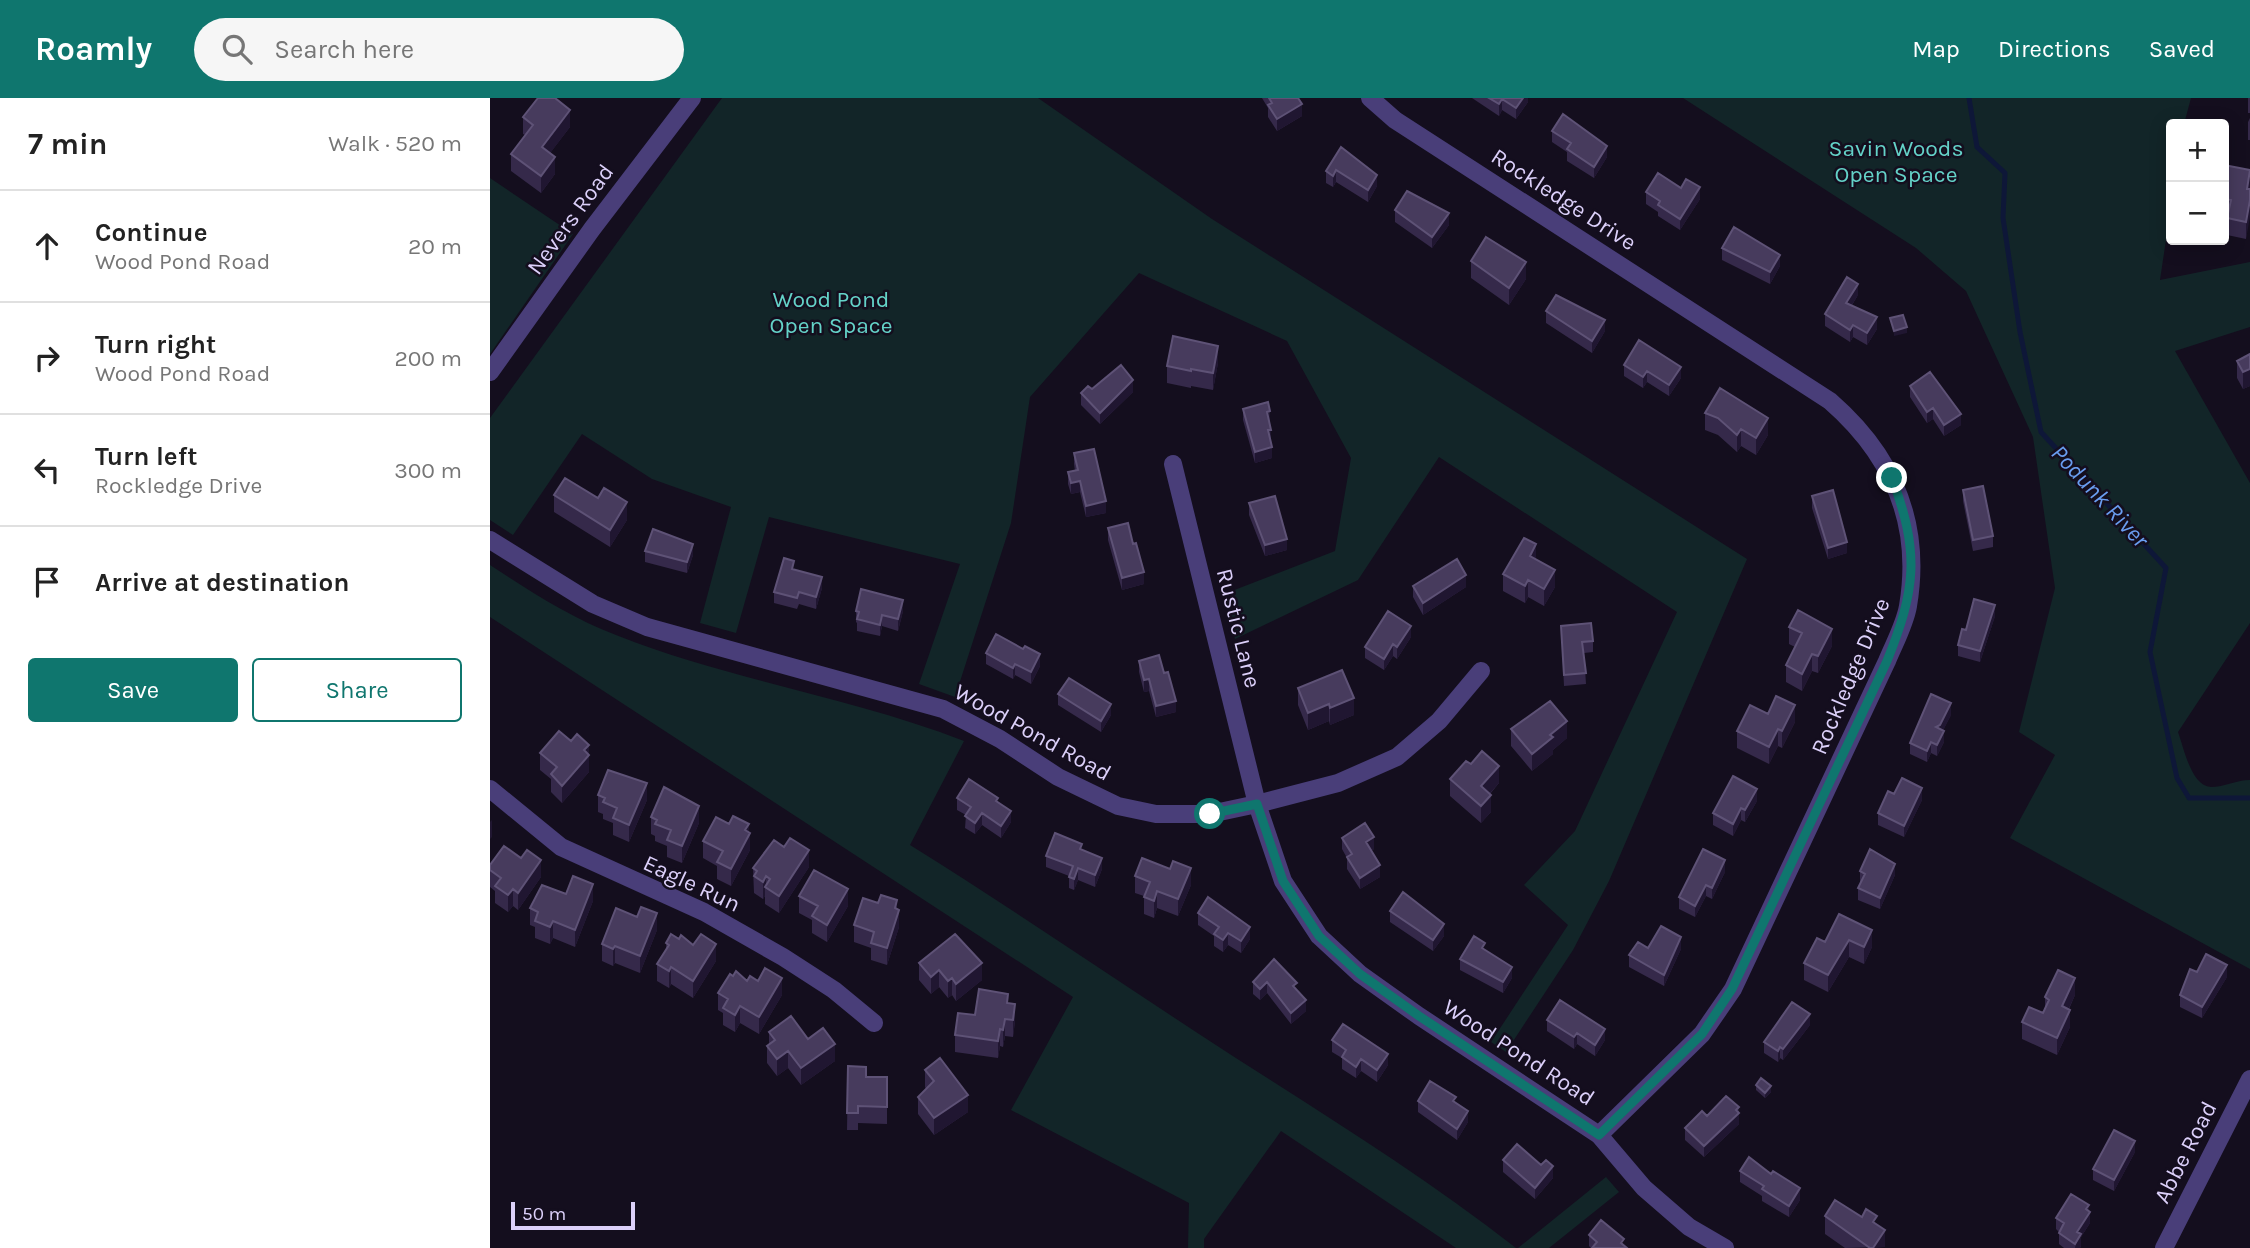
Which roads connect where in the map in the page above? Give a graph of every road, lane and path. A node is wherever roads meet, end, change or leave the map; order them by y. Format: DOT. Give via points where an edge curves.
graph roads {
  1 [pos="692,98"];
  2 [pos="1370,98"];
  3 [pos="490,372"];
  4 [pos="1173,464"];
  5 [pos="490,540"];
  6 [pos="1481,671"];
  7 [pos="490,789"];
  8 [pos="1257,804"];
  9 [pos="874,1023"];
  10 [pos="2250,1079"];
  11 [pos="1599,1135"];
  12 [pos="1725,1248"];
  13 [pos="2164,1248"];
  1 -- 3 [label="street, Nevers Road"];
  2 -- 11 [label="street, Rockledge Drive" via="1395,120 1830,401 1879,453 1903,508 1912,556 1908,608 1882,673 1732,989 1702,1034"];
  4 -- 8 [label="street, Rustic Lane"];
  5 -- 8 [label="street, Wood Pond Road" via="593,604 647,627 943,709 1000,739 1058,778 1118,806 1183,816"];
  6 -- 8 [label="street" via="1439,721 1397,757 1338,783"];
  7 -- 9 [label="street, Eagle Run" via="561,847 704,912 834,990"];
  8 -- 11 [label="street, Wood Pond Road" via="1283,881 1319,936 1360,974 1419,1016"];
  10 -- 13 [label="street, Abbe Road"];
  11 -- 12 [label="street, Wood Pond Road" via="1644,1188 1689,1227"];
}
